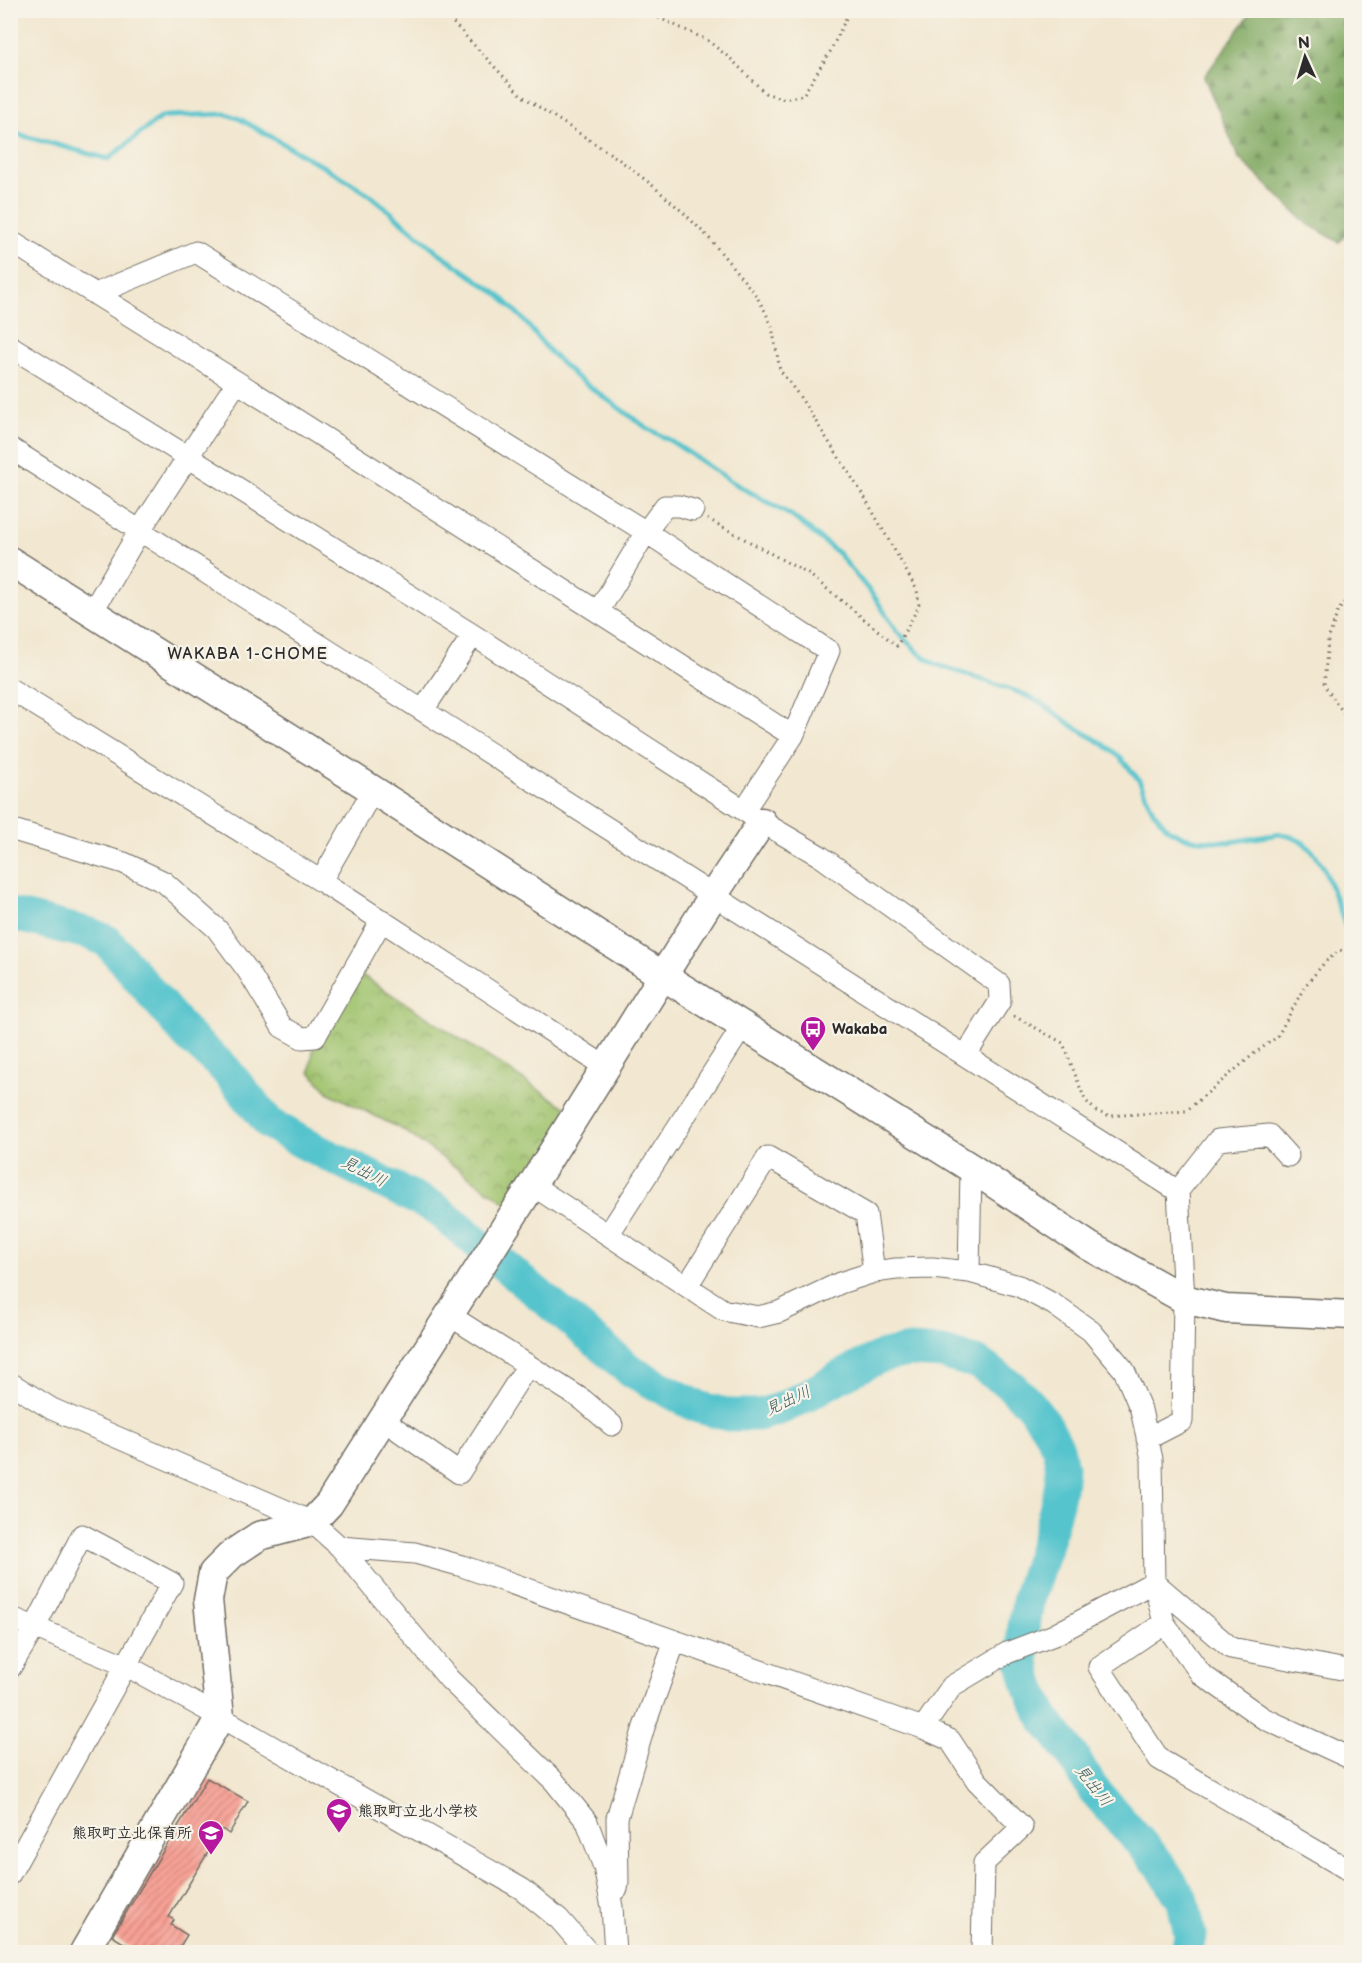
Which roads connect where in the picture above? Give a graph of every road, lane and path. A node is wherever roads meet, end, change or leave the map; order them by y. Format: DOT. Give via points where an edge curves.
graph roads {
  1 [pos="441,10"];
  2 [pos="642,10"];
  3 [pos="850,10"];
  4 [pos="10,241"];
  5 [pos="95,294"];
  6 [pos="10,346"];
  7 [pos="237,382"];
  8 [pos="10,448"];
  9 [pos="187,456"];
  10 [pos="693,510"];
  11 [pos="140,530"];
  12 [pos="646,532"];
  13 [pos="10,561"];
  14 [pos="1352,593"];
  15 [pos="92,612"];
  16 [pos="598,612"];
  17 [pos="473,635"];
  18 [pos="10,689"];
  19 [pos="423,710"];
  20 [pos="1352,725"];
  21 [pos="793,736"];
  22 [pos="373,790"];
  23 [pos="753,816"];
  24 [pos="10,830"];
  25 [pos="321,881"];
  26 [pos="714,894"];
  27 [pos="382,920"];
  28 [pos="1352,954"];
  29 [pos="663,976"];
  30 [pos="997,1006"];
  31 [pos="743,1026"];
  32 [pos="966,1055"];
  33 [pos="604,1066"];
  34 [pos="1288,1156"];
  35 [pos="971,1168"];
  36 [pos="532,1185"];
  37 [pos="1178,1191"];
  38 [pos="609,1235"];
  39 [pos="874,1272"];
  40 [pos="969,1272"];
  41 [pos="687,1286"];
  42 [pos="1184,1299"];
  43 [pos="448,1315"];
  44 [pos="1352,1316"];
  45 [pos="528,1365"];
  46 [pos="10,1383"];
  47 [pos="382,1419"];
  48 [pos="612,1425"];
  49 [pos="1147,1439"];
  50 [pos="312,1522"];
  51 [pos="340,1547"];
  52 [pos="1154,1582"];
  53 [pos="10,1617"];
  54 [pos="1164,1623"];
  55 [pos="35,1627"];
  56 [pos="675,1641"];
  57 [pos="127,1666"];
  58 [pos="10,1668"];
  59 [pos="1352,1671"];
  60 [pos="220,1717"];
  61 [pos="924,1728"];
  62 [pos="1352,1759"];
  63 [pos="12,1867"];
  64 [pos="1352,1872"];
  65 [pos="612,1907"];
  66 [pos="87,1951"];
  67 [pos="588,1953"];
  68 [pos="615,1953"];
  69 [pos="982,1953"];
  1 -- 10 [label="path" via="522,96 617,158 685,213 755,294 772,327 780,370 865,498 918,590 919,606 897,646 810,575"];
  2 -- 3 [label="path" via="707,40 765,93 784,99 803,95"];
  4 -- 5 [label="street"];
  5 -- 7 [label="street"];
  5 -- 12 [label="street" via="196,252"];
  6 -- 9 [label="street"];
  7 -- 9 [label="street"];
  7 -- 16 [label="street"];
  8 -- 11 [label="street"];
  9 -- 11 [label="street"];
  9 -- 17 [label="street"];
  10 -- 12 [label="street" via="666,506"];
  11 -- 15 [label="street"];
  11 -- 19 [label="street"];
  12 -- 16 [label="street"];
  12 -- 21 [label="street" via="829,651"];
  13 -- 15 [label="street"];
  14 -- 20 [label="path" via="1338,611 1328,640 1324,685"];
  15 -- 22 [label="street"];
  16 -- 21 [label="street"];
  17 -- 19 [label="street"];
  17 -- 23 [label="street"];
  18 -- 25 [label="street"];
  19 -- 26 [label="street"];
  21 -- 23 [label="street"];
  22 -- 25 [label="street"];
  22 -- 29 [label="street"];
  23 -- 26 [label="street"];
  23 -- 30 [label="street" via="820,856 999,984"];
  24 -- 27 [label="street" via="124,863 164,882 217,929 282,1027 302,1038 315,1037"];
  25 -- 27 [label="street"];
  26 -- 29 [label="street"];
  26 -- 32 [label="street"];
  27 -- 33 [label="street"];
  28 -- 30 [label="path" via="1340,950 1325,962 1305,986 1277,1037 1186,1111 1108,1116 1096,1111 1085,1100 1063,1043"];
  29 -- 31 [label="street"];
  29 -- 33 [label="street"];
  30 -- 32 [label="street"];
  31 -- 35 [label="street"];
  31 -- 38 [label="street"];
  32 -- 37 [label="street"];
  33 -- 36 [label="street"];
  34 -- 37 [label="street" via="1269,1135 1218,1140"];
  35 -- 40 [label="street"];
  35 -- 42 [label="street" via="1089,1246"];
  36 -- 38 [label="street"];
  36 -- 43 [label="street"];
  37 -- 42 [label="street"];
  38 -- 41 [label="street"];
  39 -- 40 [label="street" via="932,1268"];
  39 -- 41 [label="street" via="758,1317 723,1310"];
  39 -- 41 [label="street" via="866,1214 768,1157"];
  40 -- 49 [label="street" via="1019,1286 1091,1331 1124,1370 1141,1410"];
  42 -- 44 [label="street" via="1226,1309"];
  42 -- 49 [label="street" via="1182,1421"];
  43 -- 45 [label="street"];
  43 -- 47 [label="street"];
  45 -- 47 [label="street" via="459,1473"];
  45 -- 48 [label="street" via="583,1400"];
  46 -- 50 [label="street" via="52,1409"];
  47 -- 50 [label="street" via="329,1504"];
  49 -- 52 [label="street" via="1152,1459"];
  50 -- 51 [label="street"];
  50 -- 60 [label="street" via="260,1536 232,1554 213,1573 208,1600"];
  51 -- 56 [label="street" via="415,1553 462,1566"];
  51 -- 65 [label="street" via="449,1679 554,1782 587,1822 604,1867"];
  52 -- 54 [label="street"];
  52 -- 59 [label="street" via="1231,1648"];
  52 -- 61 [label="street" via="1054,1635 1007,1653 952,1686"];
  53 -- 55 [label="street"];
  54 -- 62 [label="street" via="1201,1674 1263,1718"];
  54 -- 64 [label="street" via="1099,1667 1159,1759"];
  55 -- 57 [label="street"];
  55 -- 57 [label="street" via="82,1535 172,1583"];
  55 -- 58 [label="street"];
  56 -- 61 [label="street"];
  56 -- 65 [label="street" via="616,1818 618,1883"];
  57 -- 60 [label="street"];
  57 -- 63 [label="street"];
  60 -- 66 [label="street"];
  60 -- 67 [label="street" via="522,1889 559,1919"];
  61 -- 69 [label="street" via="950,1740 977,1781 1022,1827 984,1863"];
  65 -- 68 [label="street"];
}
